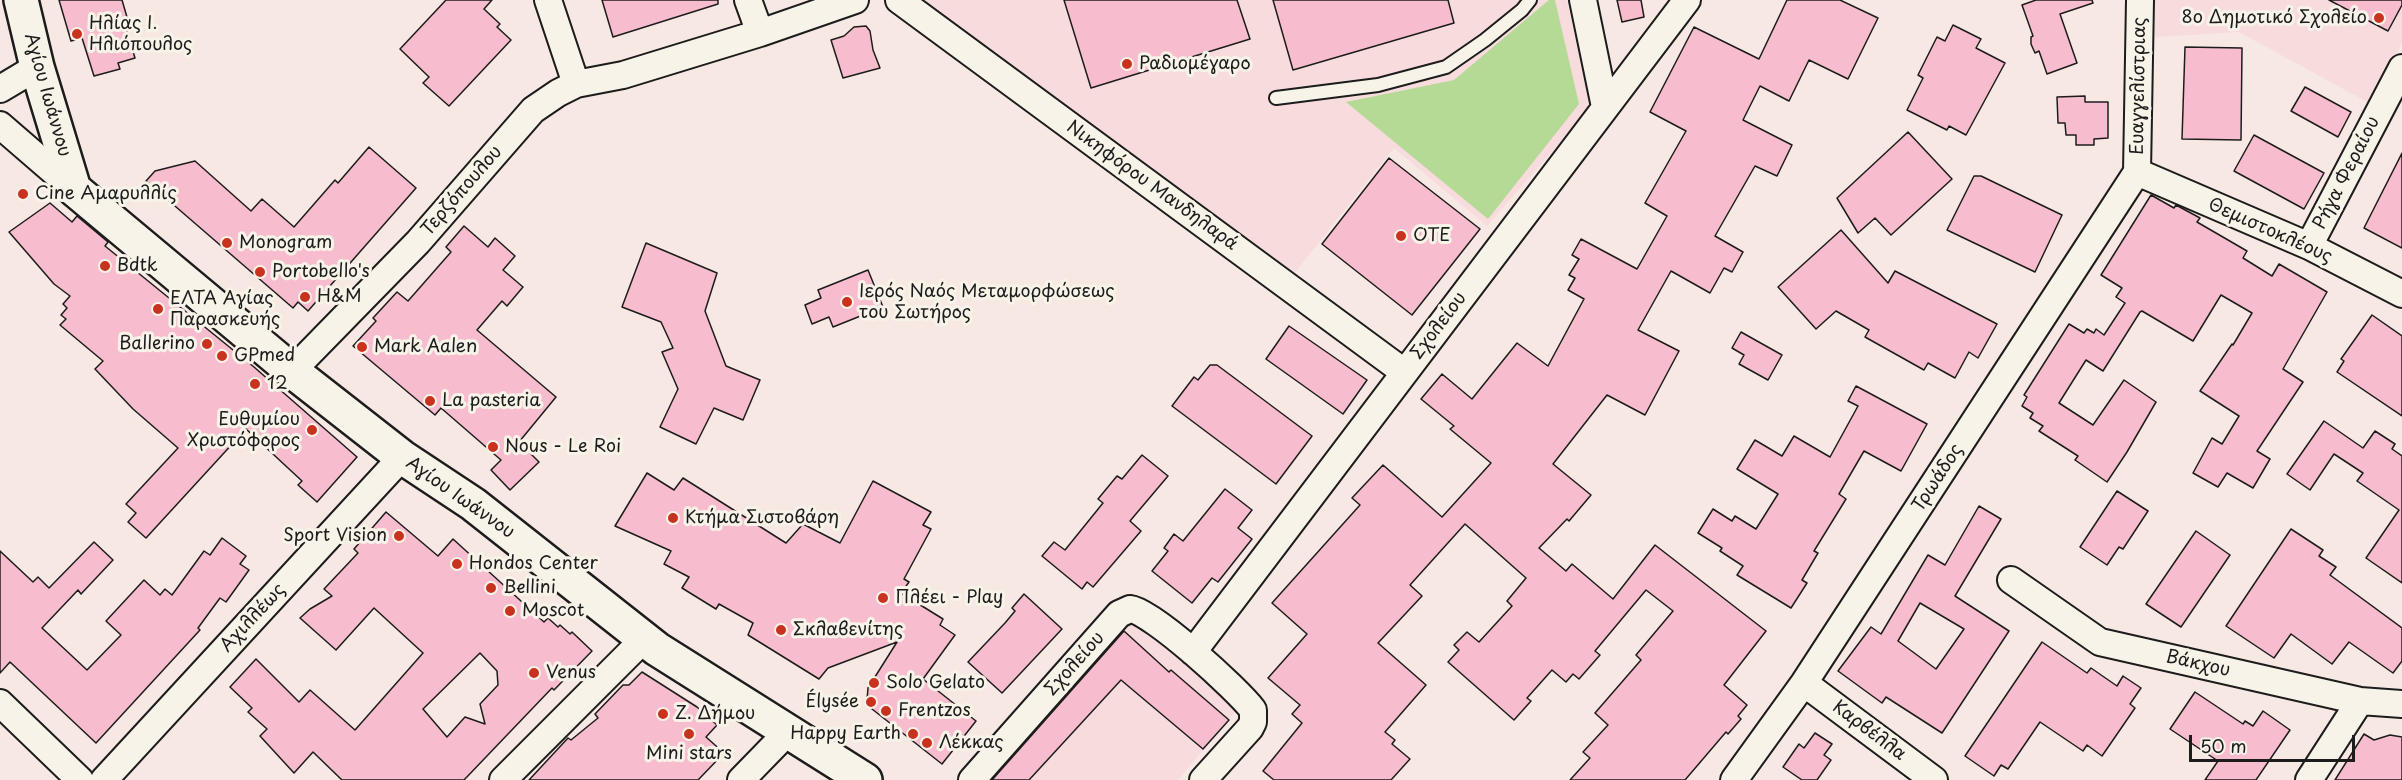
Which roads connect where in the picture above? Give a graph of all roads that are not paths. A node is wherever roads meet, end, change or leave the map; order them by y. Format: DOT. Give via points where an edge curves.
graph roads {
  1 [pos="21,0"];
  2 [pos="548,0"];
  3 [pos="748,0"];
  4 [pos="855,0"];
  5 [pos="899,0"];
  6 [pos="1530,0"];
  7 [pos="1583,0"];
  8 [pos="1687,0"];
  9 [pos="2140,0"];
  10 [pos="760,33"];
  11 [pos="37,67"];
  12 [pos="2402,68"];
  13 [pos="576,84"];
  14 [pos="0,89"];
  15 [pos="1276,98"];
  16 [pos="1605,107"];
  17 [pos="0,125"];
  18 [pos="2137,172"];
  19 [pos="74,189"];
  20 [pos="2309,246"];
  21 [pos="2402,294"];
  22 [pos="292,371"];
  23 [pos="1404,372"];
  24 [pos="402,457"];
  25 [pos="2011,580"];
  26 [pos="644,639"];
  27 [pos="1193,652"];
  28 [pos="1804,682"];
  29 [pos="2360,701"];
  30 [pos="0,703"];
  31 [pos="2402,704"];
  32 [pos="777,743"];
  33 [pos="80,780"];
  34 [pos="104,780"];
  35 [pos="504,780"];
  36 [pos="741,780"];
  37 [pos="865,780"];
  38 [pos="972,780"];
  39 [pos="1203,780"];
  40 [pos="1734,780"];
  41 [pos="1934,780"];
  42 [pos="2308,780"];
  1 -- 11 [label="street, Αγίου Ιωάννου"];
  2 -- 13 [label="street"];
  3 -- 10 [label="street"];
  4 -- 10 [label="street"];
  5 -- 23 [label="street, Νικηφόρου Μανδηλαρά"];
  6 -- 15 [label="lane" via="1485,40 1446,67 1378,85"];
  7 -- 16 [label="street"];
  8 -- 16 [label="street, Σχολείου"];
  9 -- 18 [label="street, Ευαγγελίστριας"];
  10 -- 13 [label="street" via="623,75"];
  11 -- 14 [label="street"];
  11 -- 19 [label="street, Αγίου Ιωάννου"];
  12 -- 20 [label="street, Ρήγα Φεραίου"];
  13 -- 22 [label="street, Τερζόπουλου" via="533,110 418,242"];
  16 -- 23 [label="street, Σχολείου"];
  17 -- 19 [label="street, Αγίου Ιωάννου"];
  18 -- 20 [label="street, Θεμιστοκλέους"];
  18 -- 28 [label="street, Τρωάδος"];
  19 -- 22 [label="street, Αγίου Ιωάννου"];
  20 -- 21 [label="street, Θεμιστοκλέους"];
  22 -- 24 [label="street, Αγίου Ιωάννου"];
  23 -- 27 [label="street, Σχολείου"];
  24 -- 26 [label="street, Αγίου Ιωάννου" via="473,504"];
  24 -- 34 [label="street, Αχιλλέως"];
  25 -- 29 [label="street, Βάκχου" via="2100,642"];
  26 -- 35 [label="street"];
  26 -- 37 [label="street, Αγίου Ιωάννου"];
  27 -- 38 [label="street, Σχολείου" via="1142,612 1124,610"];
  27 -- 39 [label="street, Σχολείου" via="1249,705 1254,716 1250,728"];
  28 -- 40 [label="street, Τρωάδος"];
  28 -- 41 [label="street, Καρβέλλα"];
  29 -- 31 [label="street, Βάκχου"];
  29 -- 42 [label="street"];
  30 -- 33 [label="street"];
  32 -- 36 [label="street"];
}
